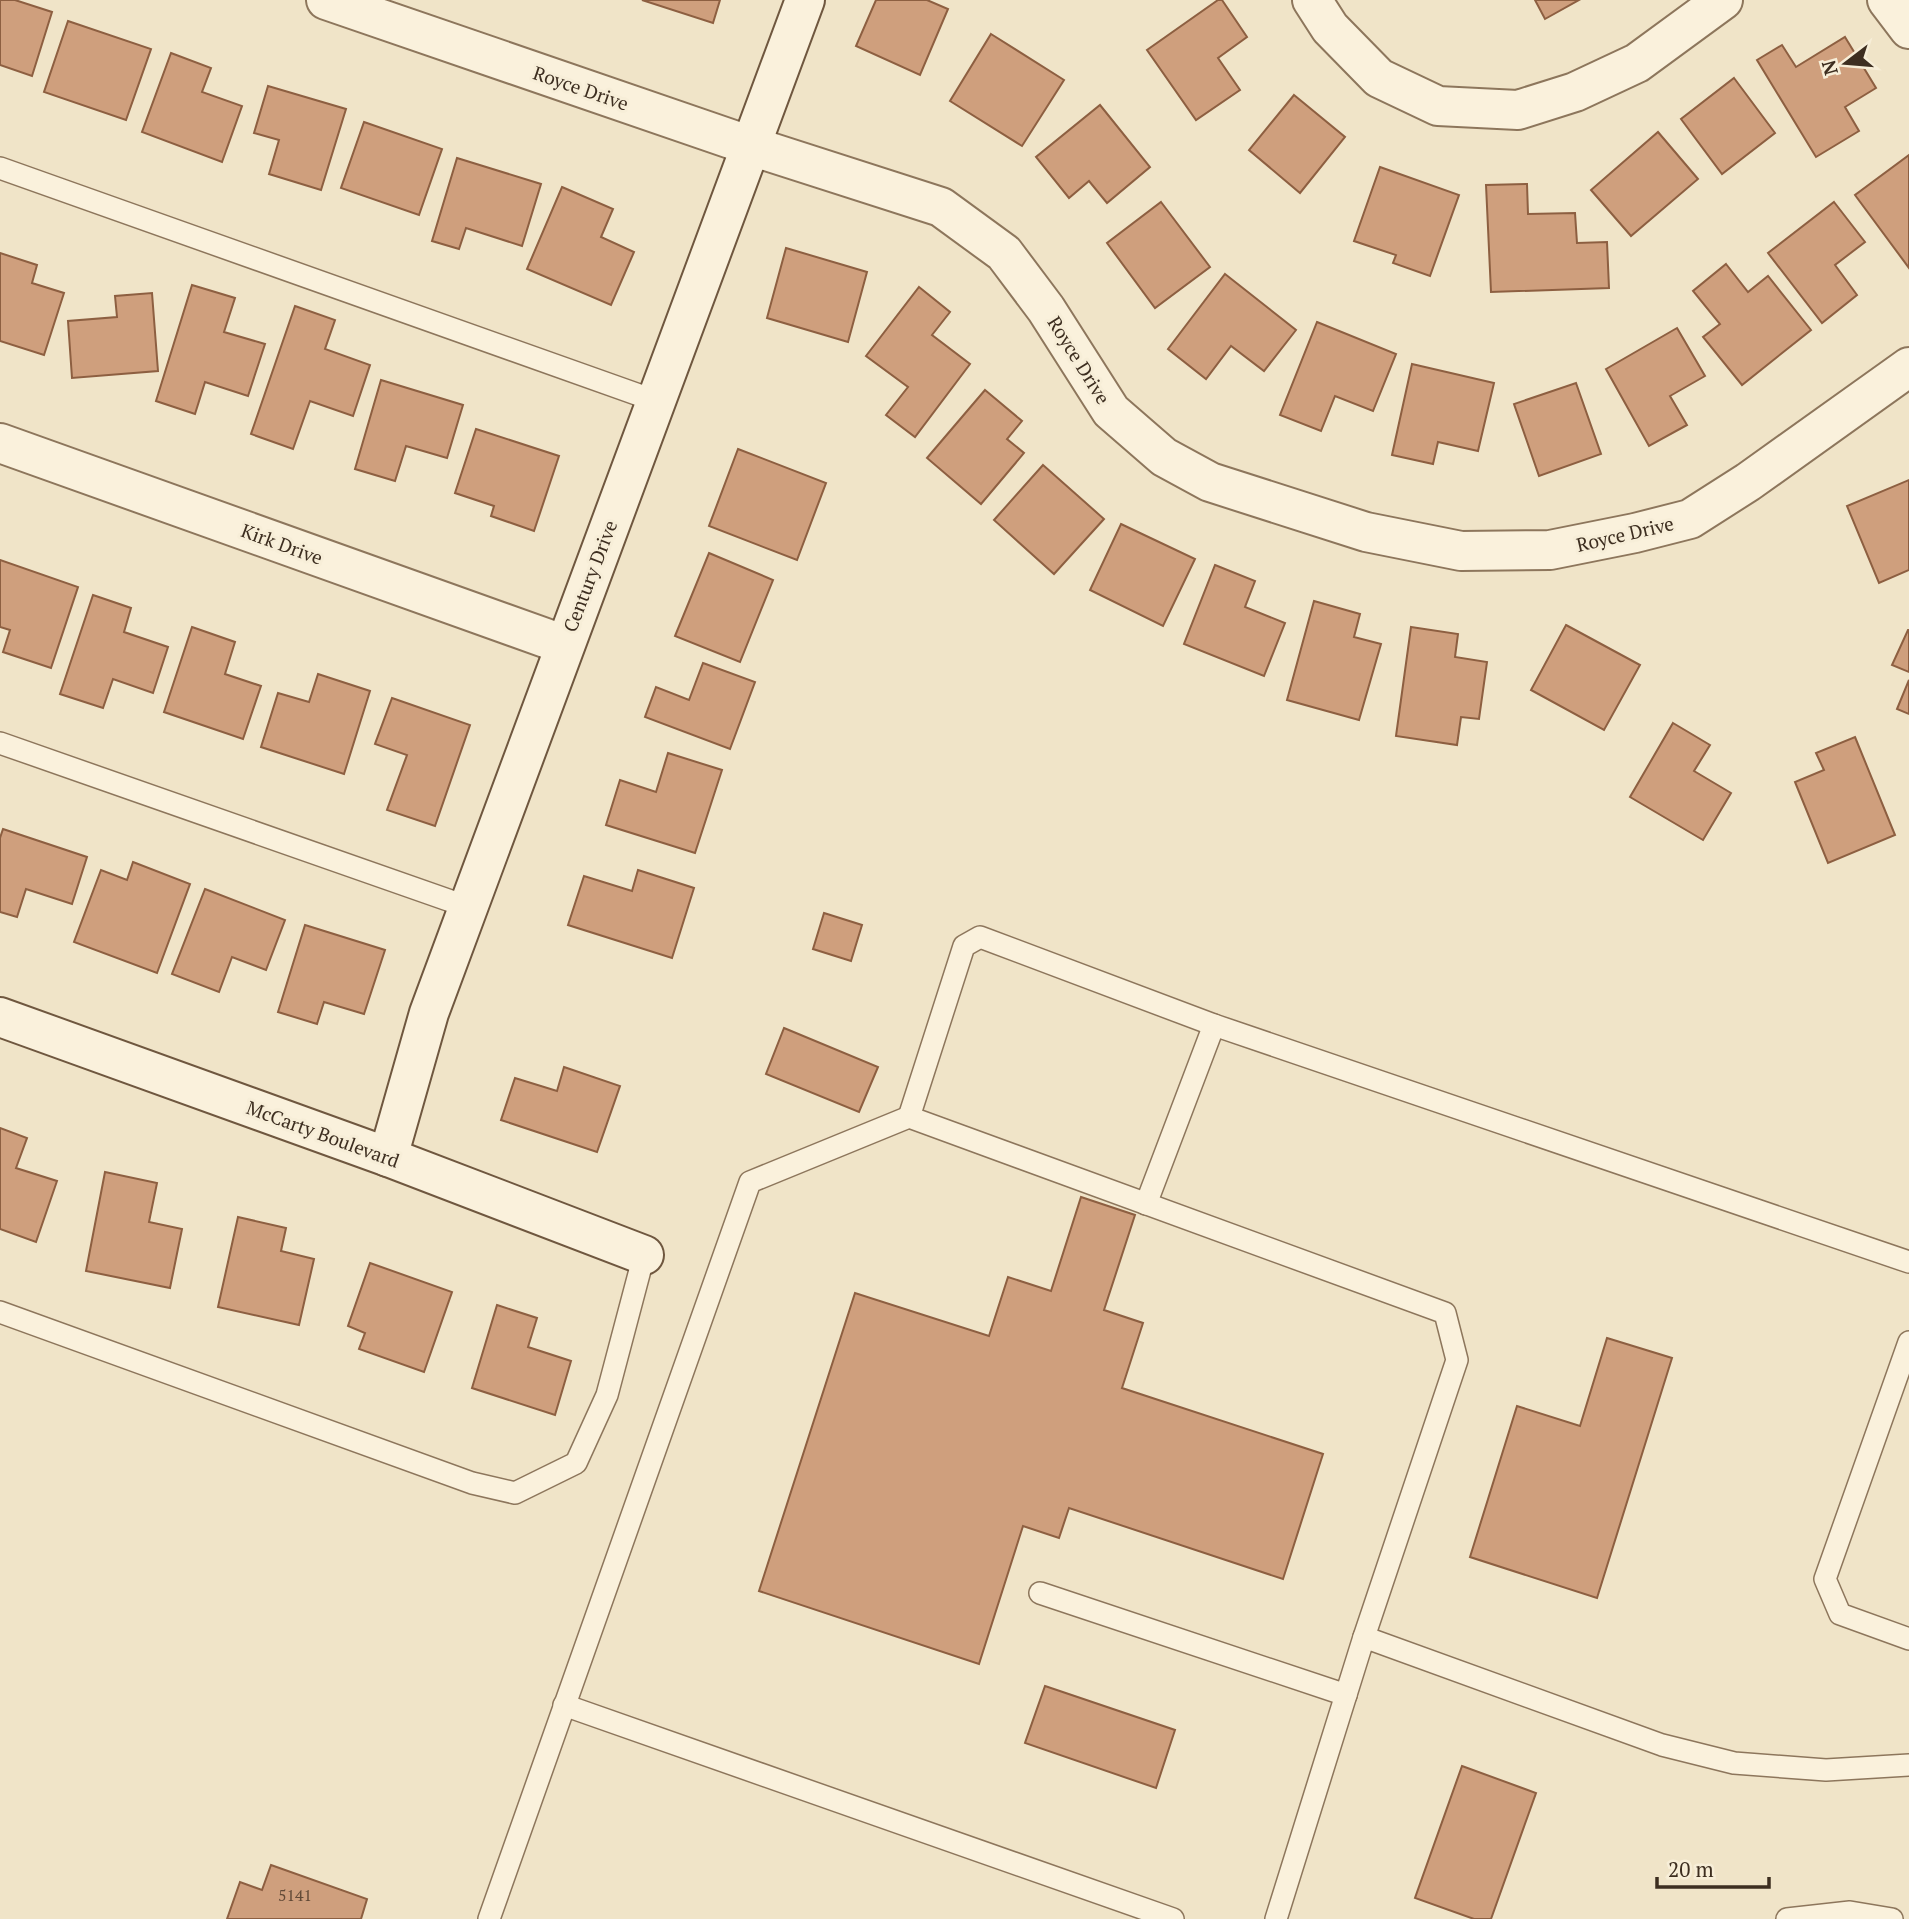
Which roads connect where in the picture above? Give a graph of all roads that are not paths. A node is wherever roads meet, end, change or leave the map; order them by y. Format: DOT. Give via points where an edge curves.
graph roads {
  1 [pos="326,0"];
  2 [pos="805,0"];
  3 [pos="1312,0"];
  4 [pos="1723,0"];
  5 [pos="1887,0"];
  6 [pos="1909,29"];
  7 [pos="751,146"];
  8 [pos="0,169"];
  9 [pos="1909,367"];
  10 [pos="656,401"];
  11 [pos="0,443"];
  12 [pos="565,645"];
  13 [pos="0,743"];
  14 [pos="468,907"];
  15 [pos="0,1017"];
  16 [pos="1214,1025"];
  17 [pos="909,1117"];
  18 [pos="388,1157"];
  19 [pos="1146,1204"];
  20 [pos="645,1255"];
  21 [pos="1909,1262"];
  22 [pos="0,1312"];
  23 [pos="1909,1342"];
  24 [pos="1040,1593"];
  25 [pos="1364,1637"];
  26 [pos="1909,1639"];
  27 [pos="1346,1695"];
  28 [pos="564,1705"];
  29 [pos="1909,1765"];
  30 [pos="489,1919"];
  31 [pos="1173,1919"];
  32 [pos="1276,1919"];
  33 [pos="1787,1919"];
  34 [pos="1892,1919"];
  1 -- 7 [label="street, Royce Drive"];
  2 -- 7 [label="street, Century Drive"];
  3 -- 4 [label="street" via="1330,28 1379,78 1438,106 1518,110 1575,92 1637,63"];
  5 -- 6 [label="street"];
  7 -- 9 [label="street, Royce Drive" via="941,207 1004,253 1111,411 1164,457 1236,491 1367,532 1461,551 1550,550 1690,519"];
  7 -- 10 [label="street, Century Drive"];
  8 -- 10 [label="lane"];
  10 -- 12 [label="street, Century Drive"];
  11 -- 12 [label="street, Kirk Drive"];
  12 -- 14 [label="street, Century Drive"];
  13 -- 14 [label="lane"];
  14 -- 18 [label="street, Century Drive" via="429,1013"];
  15 -- 18 [label="street, McCarty Boulevard"];
  16 -- 17 [label="lane" via="981,937 964,946"];
  16 -- 19 [label="lane"];
  16 -- 21 [label="lane"];
  17 -- 19 [label="lane"];
  17 -- 28 [label="lane" via="750,1182"];
  18 -- 20 [label="street, McCarty Boulevard"];
  19 -- 25 [label="lane" via="1445,1313 1457,1360"];
  20 -- 22 [label="lane" via="607,1395 576,1463 515,1493 472,1483"];
  23 -- 26 [label="lane" via="1825,1579 1840,1614"];
  24 -- 27 [label="lane"];
  25 -- 27 [label="lane"];
  25 -- 29 [label="lane" via="1662,1745 1734,1763 1826,1770"];
  27 -- 32 [label="lane"];
  28 -- 30 [label="lane"];
  28 -- 31 [label="lane"];
  33 -- 34 [label="lane" via="1850,1912"];
}
